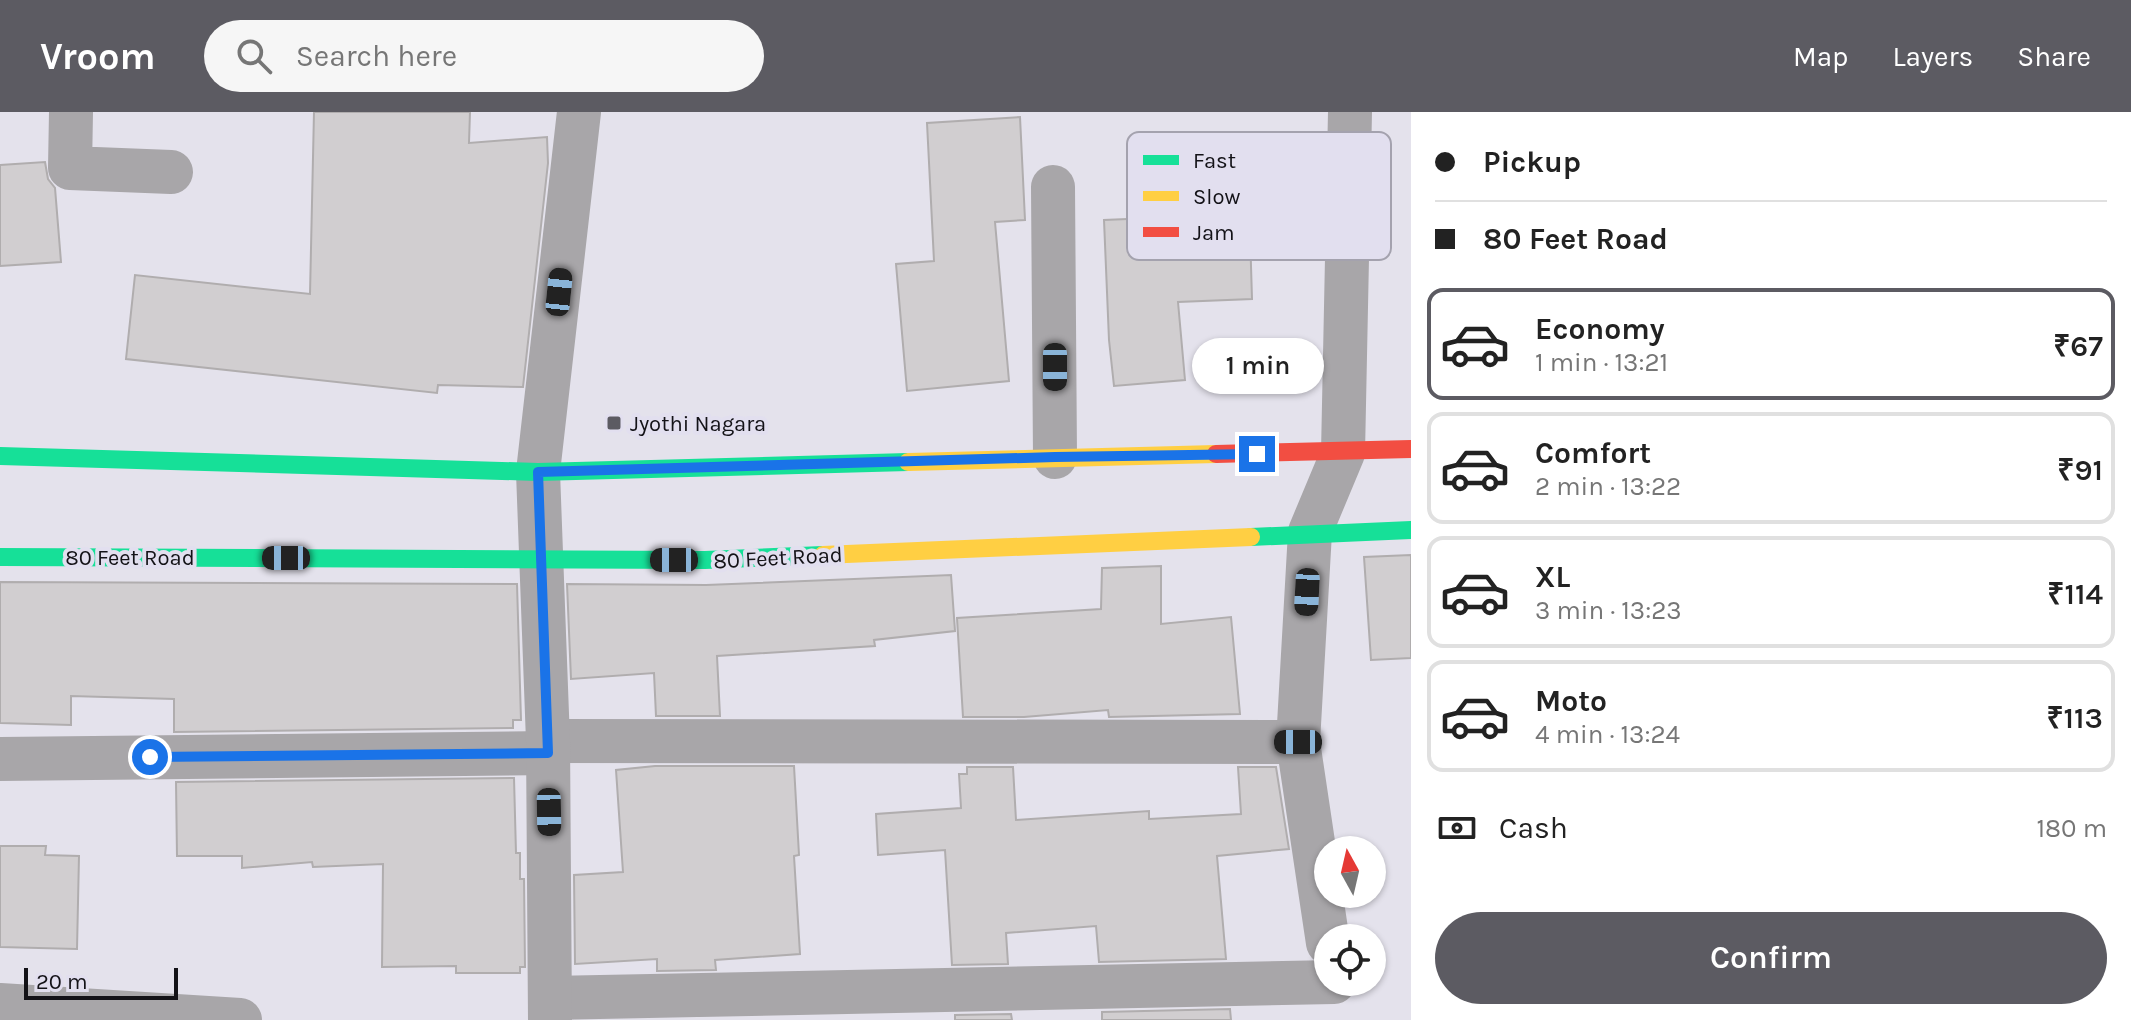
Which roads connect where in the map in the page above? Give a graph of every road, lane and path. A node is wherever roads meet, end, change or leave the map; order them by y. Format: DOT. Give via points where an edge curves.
graph roads {
  1 [pos="71,112"];
  2 [pos="579,112"];
  3 [pos="1350,112"];
  4 [pos="1350,132"];
  5 [pos="171,172"];
  6 [pos="1053,187"];
  7 [pos="1347,260"];
  8 [pos="1411,449"];
  9 [pos="1343,453"];
  10 [pos="0,456"];
  11 [pos="1055,457"];
  12 [pos="538,472"];
  13 [pos="1411,530"];
  14 [pos="1310,532"];
  15 [pos="0,557"];
  16 [pos="541,559"];
  17 [pos="1298,742"];
  18 [pos="548,747"];
  19 [pos="0,759"];
  20 [pos="1325,924"];
  21 [pos="1314,983"];
  22 [pos="1334,996"];
  23 [pos="0,1005"];
  24 [pos="550,1009"];
  25 [pos="240,1020"];
  26 [pos="1335,1020"];
  1 -- 5 [label="street" via="70,168"];
  2 -- 12 [label="street"];
  3 -- 4 [label="street"];
  6 -- 11 [label="street"];
  7 -- 9 [label="street"];
  8 -- 9 [label="main road"];
  9 -- 11 [label="main road"];
  9 -- 14 [label="street"];
  10 -- 12 [label="main road"];
  11 -- 12 [label="main road"];
  12 -- 16 [label="street"];
  13 -- 14 [label="main road, 80 Feet Road"];
  14 -- 16 [label="main road, 80 Feet Road" via="705,560"];
  14 -- 17 [label="street"];
  15 -- 16 [label="main road, 80 Feet Road"];
  16 -- 18 [label="street"];
  17 -- 18 [label="street"];
  17 -- 20 [label="street"];
  18 -- 19 [label="street"];
  18 -- 24 [label="street"];
  21 -- 24 [label="street"];
  22 -- 26 [label="street"];
  23 -- 25 [label="street"];
}
